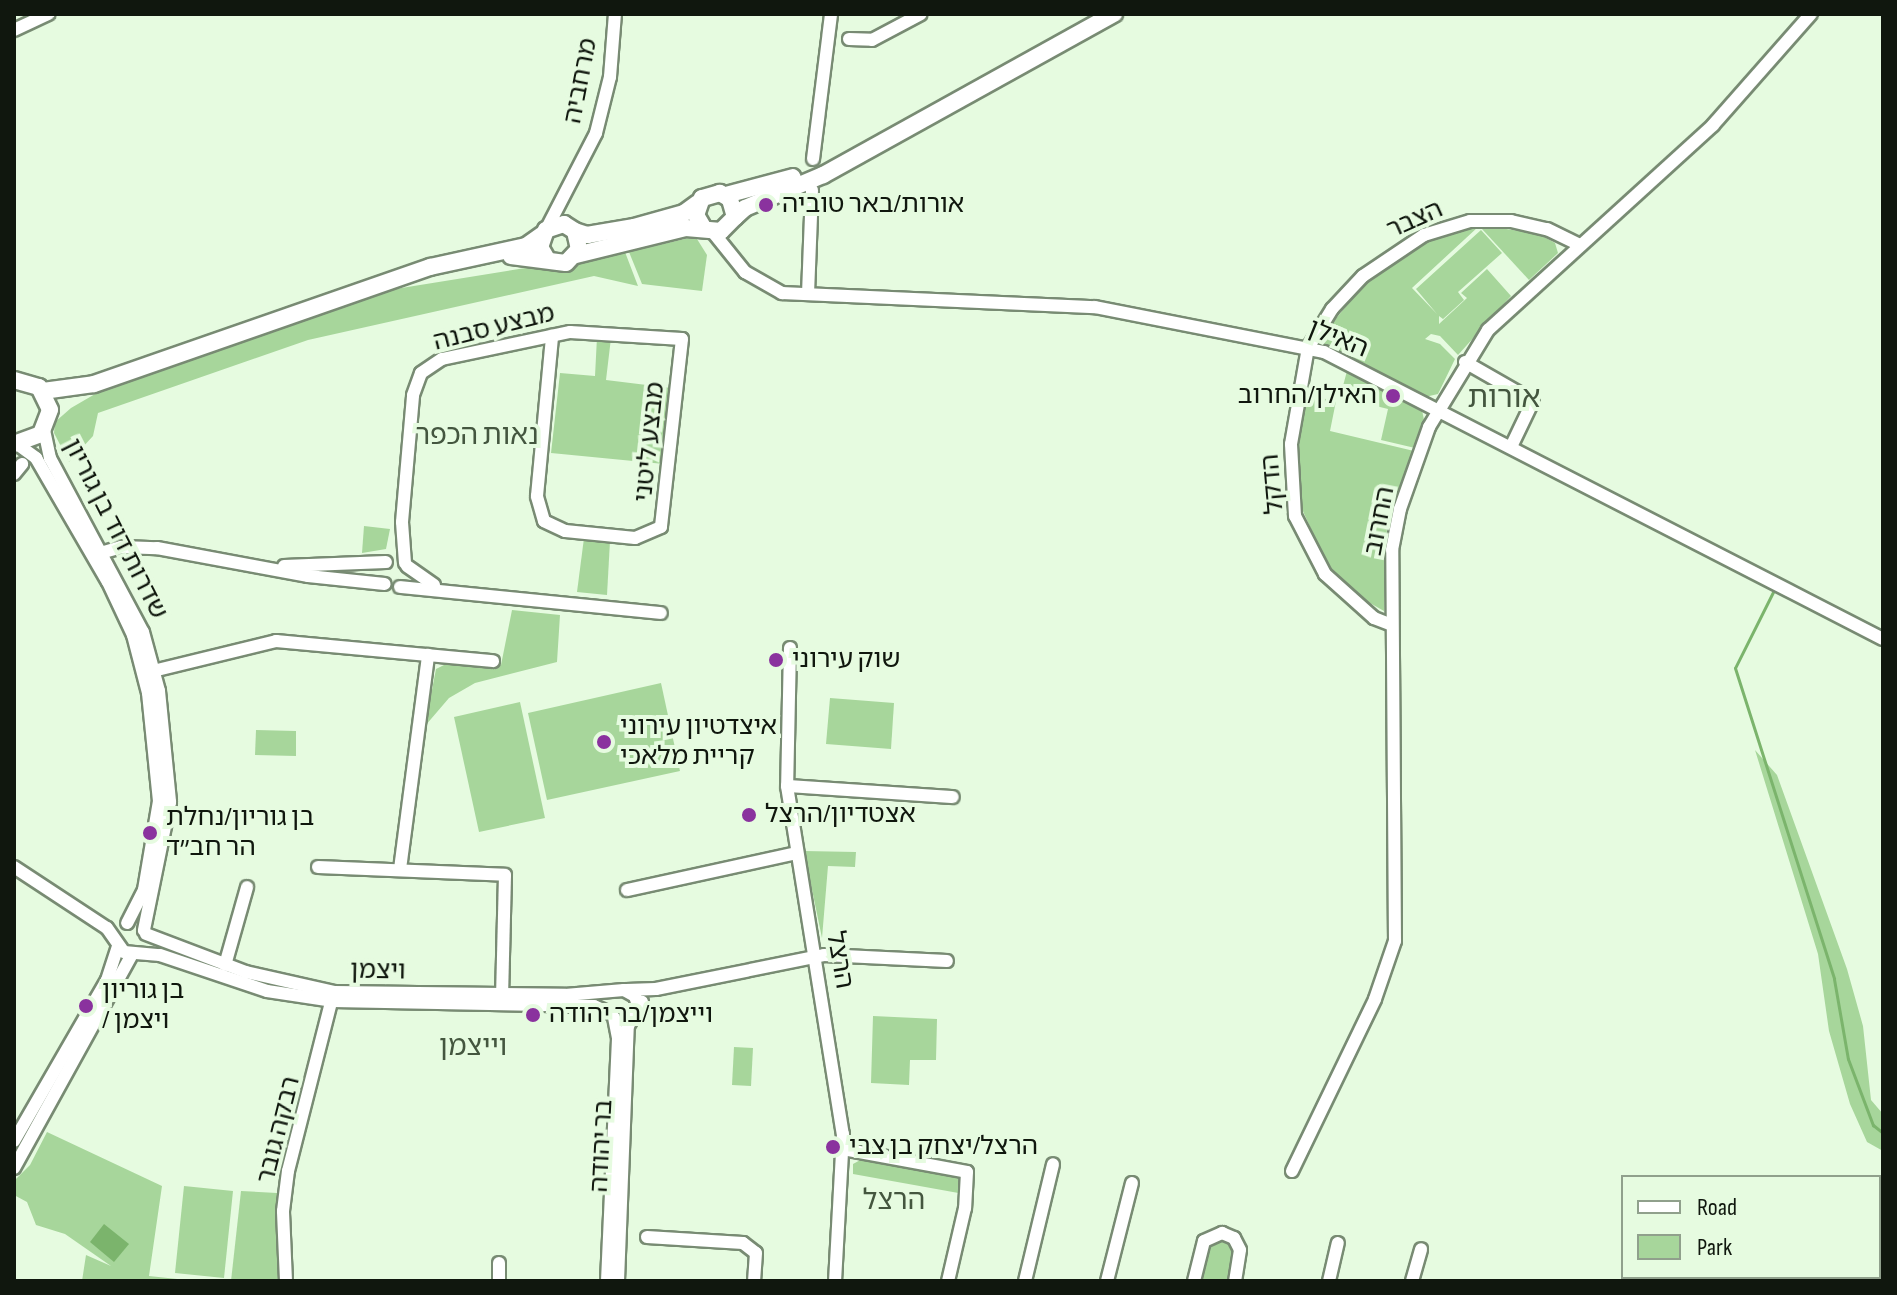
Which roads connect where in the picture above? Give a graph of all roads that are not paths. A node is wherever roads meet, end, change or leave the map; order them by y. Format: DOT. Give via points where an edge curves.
graph roads {
  1 [pos="48,14"];
  2 [pos="615,14"];
  3 [pos="831,14"];
  4 [pos="921,14"];
  5 [pos="1114,14"];
  6 [pos="1811,14"];
  7 [pos="14,30"];
  8 [pos="849,39"];
  9 [pos="937,114"];
  10 [pos="813,159"];
  11 [pos="812,190"];
  12 [pos="726,195"];
  13 [pos="559,196"];
  14 [pos="698,203"];
  15 [pos="732,221"];
  16 [pos="572,229"];
  17 [pos="707,229"];
  18 [pos="544,232"];
  19 [pos="1578,244"];
  20 [pos="733,254"];
  21 [pos="576,255"];
  22 [pos="474,258"];
  23 [pos="547,259"];
  24 [pos="808,294"];
  25 [pos="552,336"];
  26 [pos="682,339"];
  27 [pos="1308,348"];
  28 [pos="1465,362"];
  29 [pos="17,377"];
  30 [pos="94,384"];
  31 [pos="43,391"];
  32 [pos="1437,409"];
  33 [pos="47,426"];
  34 [pos="16,444"];
  35 [pos="1511,447"];
  36 [pos="402,522"];
  37 [pos="98,554"];
  38 [pos="229,562"];
  39 [pos="388,562"];
  40 [pos="406,565"];
  41 [pos="385,584"];
  42 [pos="400,587"];
  43 [pos="449,589"];
  44 [pos="661,613"];
  45 [pos="1392,625"];
  46 [pos="1883,639"];
  47 [pos="790,648"];
  48 [pos="428,655"];
  49 [pos="493,661"];
  50 [pos="149,672"];
  51 [pos="787,786"];
  52 [pos="953,797"];
  53 [pos="796,853"];
  54 [pos="14,867"];
  55 [pos="318,867"];
  56 [pos="400,869"];
  57 [pos="247,887"];
  58 [pos="627,890"];
  59 [pos="85,915"];
  60 [pos="126,924"];
  61 [pos="145,932"];
  62 [pos="117,944"];
  63 [pos="135,954"];
  64 [pos="817,955"];
  65 [pos="947,961"];
  66 [pos="225,965"];
  67 [pos="665,987"];
  68 [pos="621,990"];
  69 [pos="333,997"];
  70 [pos="502,1000"];
  71 [pos="636,1011"];
  72 [pos="612,1015"];
  73 [pos="16,1148"];
  74 [pos="843,1149"];
  75 [pos="1053,1164"];
  76 [pos="14,1168"];
  77 [pos="1292,1171"];
  78 [pos="1132,1183"];
  79 [pos="647,1237"];
  80 [pos="1338,1243"];
  81 [pos="1421,1249"];
  82 [pos="499,1263"];
  83 [pos="286,1281"];
  84 [pos="499,1281"];
  85 [pos="607,1281"];
  86 [pos="618,1281"];
  87 [pos="754,1281"];
  88 [pos="835,1281"];
  89 [pos="948,1281"];
  90 [pos="1025,1281"];
  91 [pos="1107,1281"];
  92 [pos="1194,1281"];
  93 [pos="1235,1281"];
  94 [pos="1329,1281"];
  95 [pos="1412,1281"];
  1 -- 7 [label="street"];
  2 -- 13 [label="street, מרחביה" via="610,77 596,133"];
  3 -- 10 [label="street"];
  4 -- 8 [label="street" via="872,40"];
  5 -- 9 [label="main road"];
  6 -- 19 [label="street, החרוב" via="1713,125"];
  9 -- 12 [label="main road" via="820,168"];
  9 -- 15 [label="main road"];
  11 -- 24 [label="street"];
  12 -- 14 [label="main road" via="707,194"];
  12 -- 15 [label="main road" via="734,204"];
  13 -- 16 [label="street"];
  13 -- 18 [label="street, מרחביה"];
  14 -- 16 [label="main road" via="684,213 634,227 598,234"];
  14 -- 17 [label="main road"];
  15 -- 17 [label="main road"];
  15 -- 20 [label="street"];
  16 -- 18 [label="main road"];
  16 -- 21 [label="main road" via="579,242"];
  17 -- 20 [label="street, האילן"];
  17 -- 21 [label="main road"];
  18 -- 22 [label="main road" via="526,246"];
  18 -- 23 [label="main road" via="540,247"];
  19 -- 27 [label="street, הצבר" via="1547,229 1511,221 1470,221 1424,235 1363,276 1332,309"];
  19 -- 28 [label="street, החרוב" via="1488,330"];
  20 -- 24 [label="street, האילן" via="764,286"];
  21 -- 23 [label="main road" via="566,263"];
  22 -- 23 [label="main road"];
  22 -- 30 [label="main road" via="430,267"];
  24 -- 27 [label="street, האילן" via="1095,307"];
  25 -- 26 [label="street, מבצע סבנה" via="592,330"];
  25 -- 26 [label="street, מבצע ליטני" via="540,513 550,526 565,531 651,535 664,520"];
  25 -- 36 [label="street, מבצע סבנה" via="442,359 421,373 413,395"];
  27 -- 32 [label="street, האילן"];
  27 -- 45 [label="street, הדקל" via="1291,444 1295,516 1325,574 1374,618"];
  28 -- 32 [label="street, החרוב"];
  28 -- 35 [label="street" via="1533,401"];
  29 -- 31 [label="main road"];
  30 -- 31 [label="main road"];
  30 -- 33 [label="main road" via="61,405"];
  31 -- 33 [label="main road"];
  32 -- 35 [label="street, האילן"];
  32 -- 45 [label="street, החרוב" via="1397,522"];
  33 -- 34 [label="main road"];
  33 -- 37 [label="street, שדרות דוד בן גוריון" via="50,458"];
  34 -- 37 [label="street, שדרות דוד בן גוריון" via="36,458"];
  35 -- 46 [label="street, האילן"];
  36 -- 39 [label="street, מבצע סבנה"];
  36 -- 40 [label="street, מבצע סבנה"];
  37 -- 38 [label="street" via="157,548"];
  37 -- 50 [label="street, שדרות דוד בן גוריון"];
  38 -- 39 [label="street"];
  38 -- 41 [label="street"];
  39 -- 40 [label="street"];
  39 -- 41 [label="street" via="381,571"];
  40 -- 42 [label="street" via="408,579"];
  40 -- 43 [label="street" via="424,580"];
  41 -- 42 [label="street"];
  42 -- 43 [label="street"];
  43 -- 44 [label="street"];
  45 -- 77 [label="street, החרוב" via="1395,941 1375,999"];
  47 -- 51 [label="street, הרצל"];
  48 -- 49 [label="street"];
  48 -- 50 [label="street" via="276,641"];
  48 -- 56 [label="street"];
  50 -- 60 [label="street, שדרות דוד בן גוריון" via="159,801 144,890"];
  50 -- 61 [label="street, שדרות דוד בן גוריון" via="171,780 163,857"];
  51 -- 52 [label="street"];
  51 -- 53 [label="street, הרצל"];
  53 -- 58 [label="street"];
  53 -- 64 [label="street, הרצל"];
  54 -- 59 [label="street, ויצמן"];
  55 -- 56 [label="street"];
  56 -- 70 [label="street" via="505,875"];
  57 -- 66 [label="street"];
  59 -- 60 [label="street, ויצמן"];
  59 -- 62 [label="street, ויצמן"];
  60 -- 61 [label="street, ויצמן"];
  60 -- 62 [label="street, שדרות דוד בן גוריון"];
  61 -- 63 [label="street, שדרות דוד בן גוריון"];
  61 -- 66 [label="street, ויצמן"];
  62 -- 63 [label="street, ויצמן"];
  62 -- 73 [label="street" via="107,980"];
  63 -- 69 [label="street, ויצמן" via="160,955 277,993"];
  63 -- 73 [label="street"];
  64 -- 65 [label="street, ויצמן"];
  64 -- 67 [label="street, ויצמן"];
  64 -- 74 [label="street, הרצל"];
  66 -- 69 [label="street, ויצמן"];
  67 -- 68 [label="street, ויצמן"];
  67 -- 71 [label="street, ויצמן"];
  68 -- 70 [label="street, ויצמן"];
  68 -- 71 [label="street" via="635,996"];
  68 -- 72 [label="street" via="610,997"];
  69 -- 70 [label="street, ויצמן"];
  69 -- 83 [label="street, רבקה גובר" via="288,1171 283,1211"];
  70 -- 72 [label="street, ויצמן" via="594,1006"];
  71 -- 72 [label="street, ויצמן"];
  71 -- 86 [label="street, בר יהודה" via="628,1026"];
  72 -- 85 [label="street, בר יהודה" via="618,1038"];
  73 -- 76 [label="street"];
  74 -- 88 [label="street, הרצל"];
  74 -- 89 [label="street" via="967,1172 965,1208"];
  75 -- 90 [label="street"];
  78 -- 91 [label="street"];
  79 -- 87 [label="street" via="743,1243 756,1253"];
  80 -- 94 [label="street"];
  81 -- 95 [label="street"];
  82 -- 84 [label="street"];
  92 -- 93 [label="street" via="1204,1241 1222,1233 1234,1238 1240,1250"];
}
